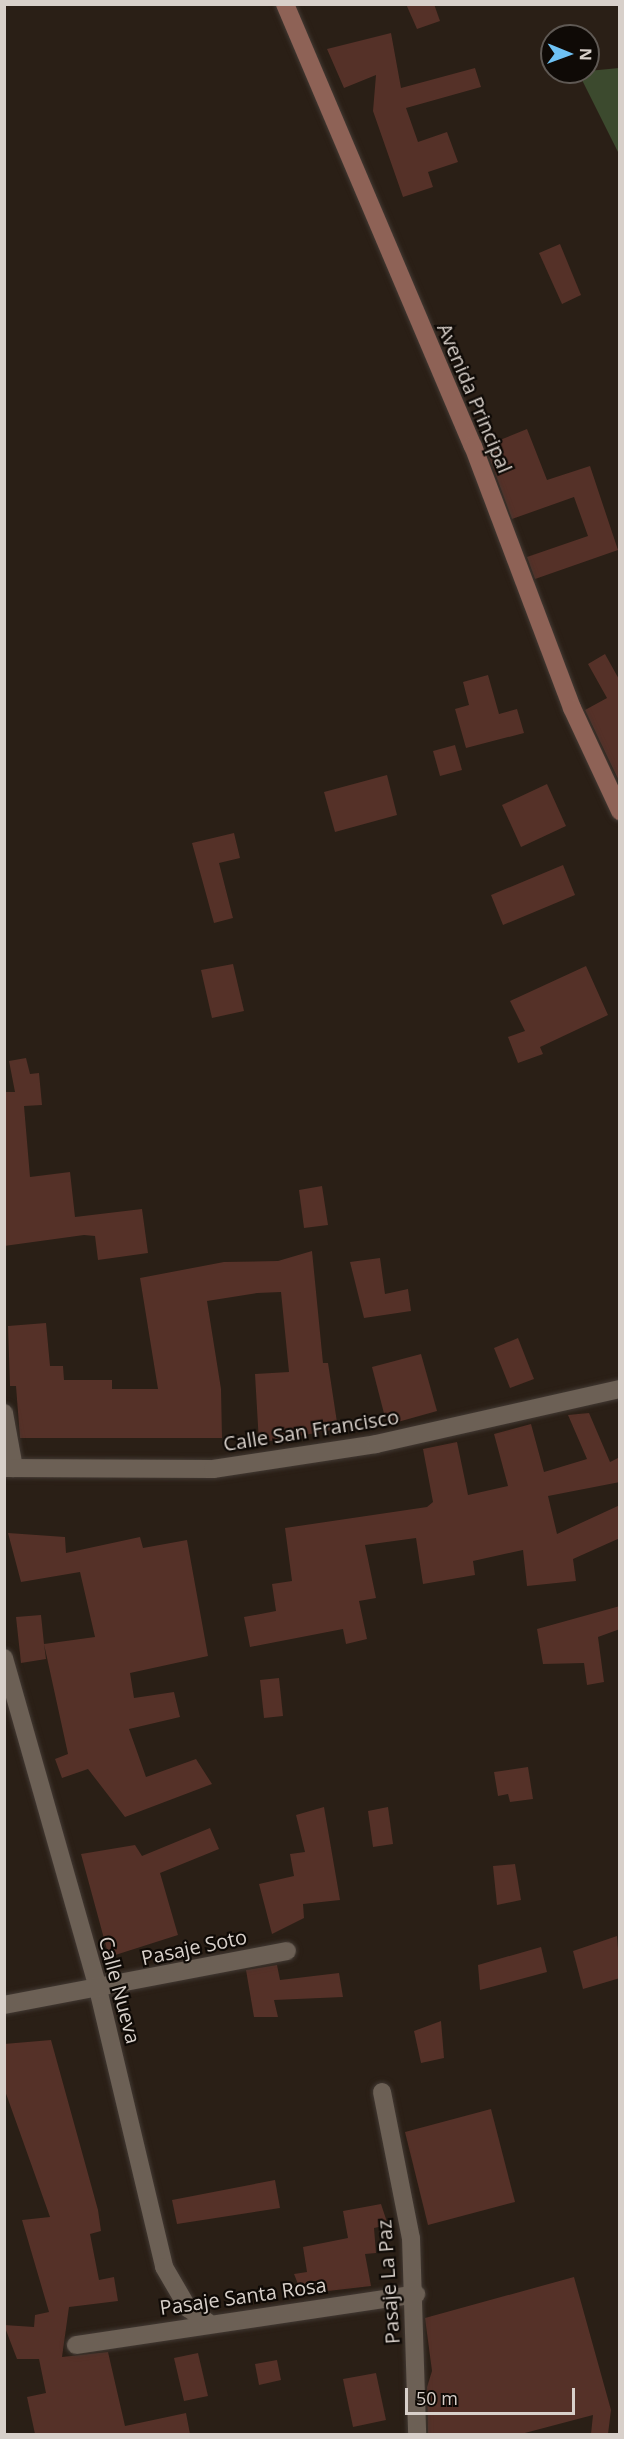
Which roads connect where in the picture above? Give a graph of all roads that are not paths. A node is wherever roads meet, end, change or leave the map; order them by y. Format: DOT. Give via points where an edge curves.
graph roads {
  1 [pos="285,4"];
  2 [pos="620,811"];
  3 [pos="620,1389"];
  4 [pos="4,1413"];
  5 [pos="9,1468"];
  6 [pos="4,1658"];
  7 [pos="286,1951"];
  8 [pos="98,1989"];
  9 [pos="4,2005"];
  10 [pos="382,2092"];
  11 [pos="416,2294"];
  12 [pos="207,2322"];
  13 [pos="76,2345"];
  14 [pos="417,2434"];
  1 -- 2 [label="main road, Avenida Principal" via="472,446 572,708"];
  3 -- 5 [label="street, Calle San Francisco" via="376,1444 213,1469"];
  4 -- 5 [label="street"];
  6 -- 8 [label="street, Calle Nueva"];
  7 -- 8 [label="street, Pasaje Soto"];
  8 -- 9 [label="street, Pasaje Soto"];
  8 -- 12 [label="street, Calle Nueva" via="164,2266 188,2308"];
  10 -- 11 [label="street, Pasaje La Paz" via="411,2238"];
  11 -- 12 [label="street, Pasaje Santa Rosa"];
  11 -- 14 [label="street, Pasaje La Paz"];
  12 -- 13 [label="street, Pasaje Santa Rosa"];
}
